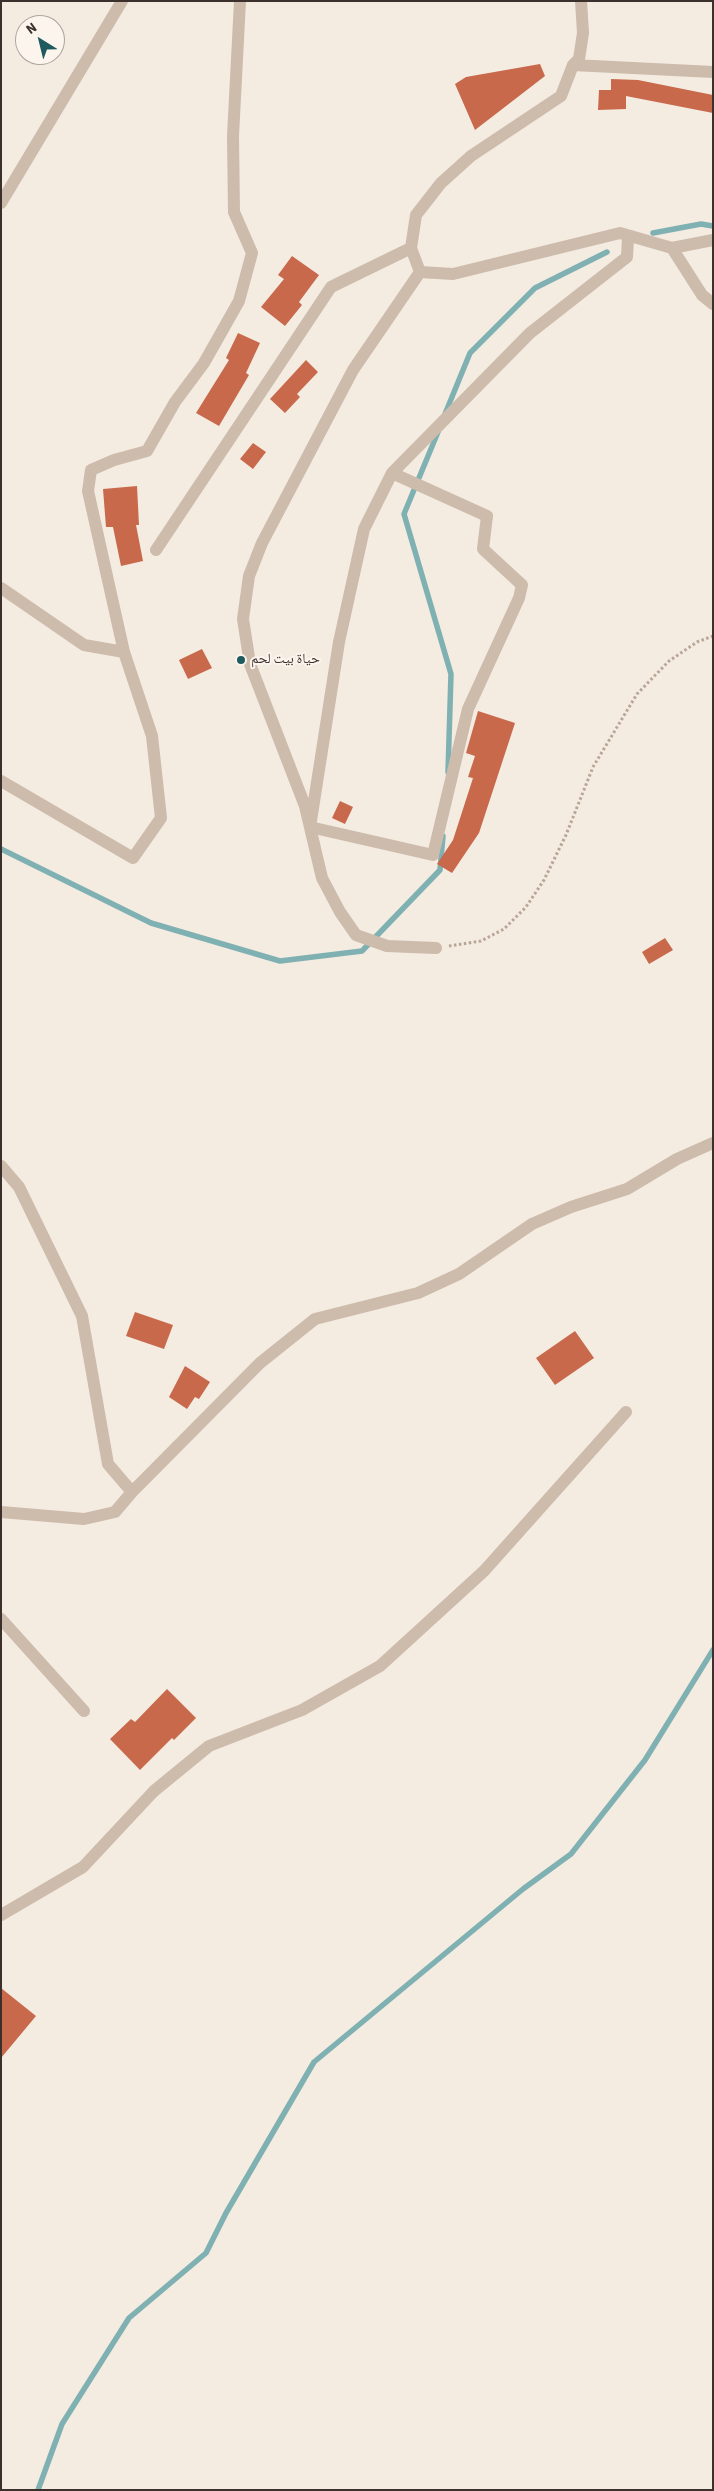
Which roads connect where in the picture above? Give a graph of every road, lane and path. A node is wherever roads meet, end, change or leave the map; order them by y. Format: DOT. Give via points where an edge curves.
graph roads {
  1 [pos="122,1"];
  2 [pos="240,1"];
  3 [pos="581,1"];
  4 [pos="573,64"];
  5 [pos="713,72"];
  6 [pos="1,203"];
  7 [pos="628,237"];
  8 [pos="713,240"];
  9 [pos="411,248"];
  10 [pos="672,248"];
  11 [pos="420,272"];
  12 [pos="713,304"];
  13 [pos="392,473"];
  14 [pos="156,550"];
  15 [pos="1,588"];
  16 [pos="713,636"];
  17 [pos="124,652"];
  18 [pos="1,780"];
  19 [pos="310,827"];
  20 [pos="436,948"];
  21 [pos="713,1142"];
  22 [pos="1,1166"];
  23 [pos="626,1412"];
  24 [pos="132,1492"];
  25 [pos="1,1512"];
  26 [pos="1,1619"];
  27 [pos="84,1711"];
  28 [pos="1,1915"];
  1 -- 6 [label="street"];
  2 -- 17 [label="street" via="233,136 234,212 252,253 239,301 148,451 91,470 88,490"];
  3 -- 4 [label="street" via="583,33 579,59"];
  4 -- 5 [label="street"];
  4 -- 9 [label="street" via="561,96 471,156 441,183 416,215"];
  7 -- 10 [label="street"];
  7 -- 11 [label="street" via="620,233 454,274"];
  7 -- 13 [label="street" via="627,257 530,333"];
  8 -- 10 [label="street"];
  9 -- 11 [label="street"];
  9 -- 14 [label="street" via="331,287"];
  10 -- 12 [label="street" via="702,295"];
  11 -- 19 [label="street" via="353,370 262,543 249,576 243,619 250,664 305,806"];
  13 -- 19 [label="street" via="364,529 339,642"];
  13 -- 19 [label="street" via="487,516 483,549 522,584 519,598 468,709 433,855"];
  15 -- 17 [label="street" via="84,645"];
  16 -- 20 [label="path" via="697,642 668,661 637,694 593,767 562,843 526,907 504,929 481,941"];
  17 -- 18 [label="street" via="152,736 161,818 133,858"];
  19 -- 20 [label="street" via="322,878 356,935 387,946"];
  21 -- 24 [label="street" via="627,1190 571,1207 532,1224 459,1274 418,1293 315,1319 260,1363"];
  22 -- 24 [label="street" via="19,1187 82,1316 108,1464"];
  23 -- 28 [label="street" via="484,1571 380,1666 302,1710 209,1746 154,1791 83,1867"];
  24 -- 25 [label="street" via="115,1512 84,1519"];
  26 -- 27 [label="street"];
}
